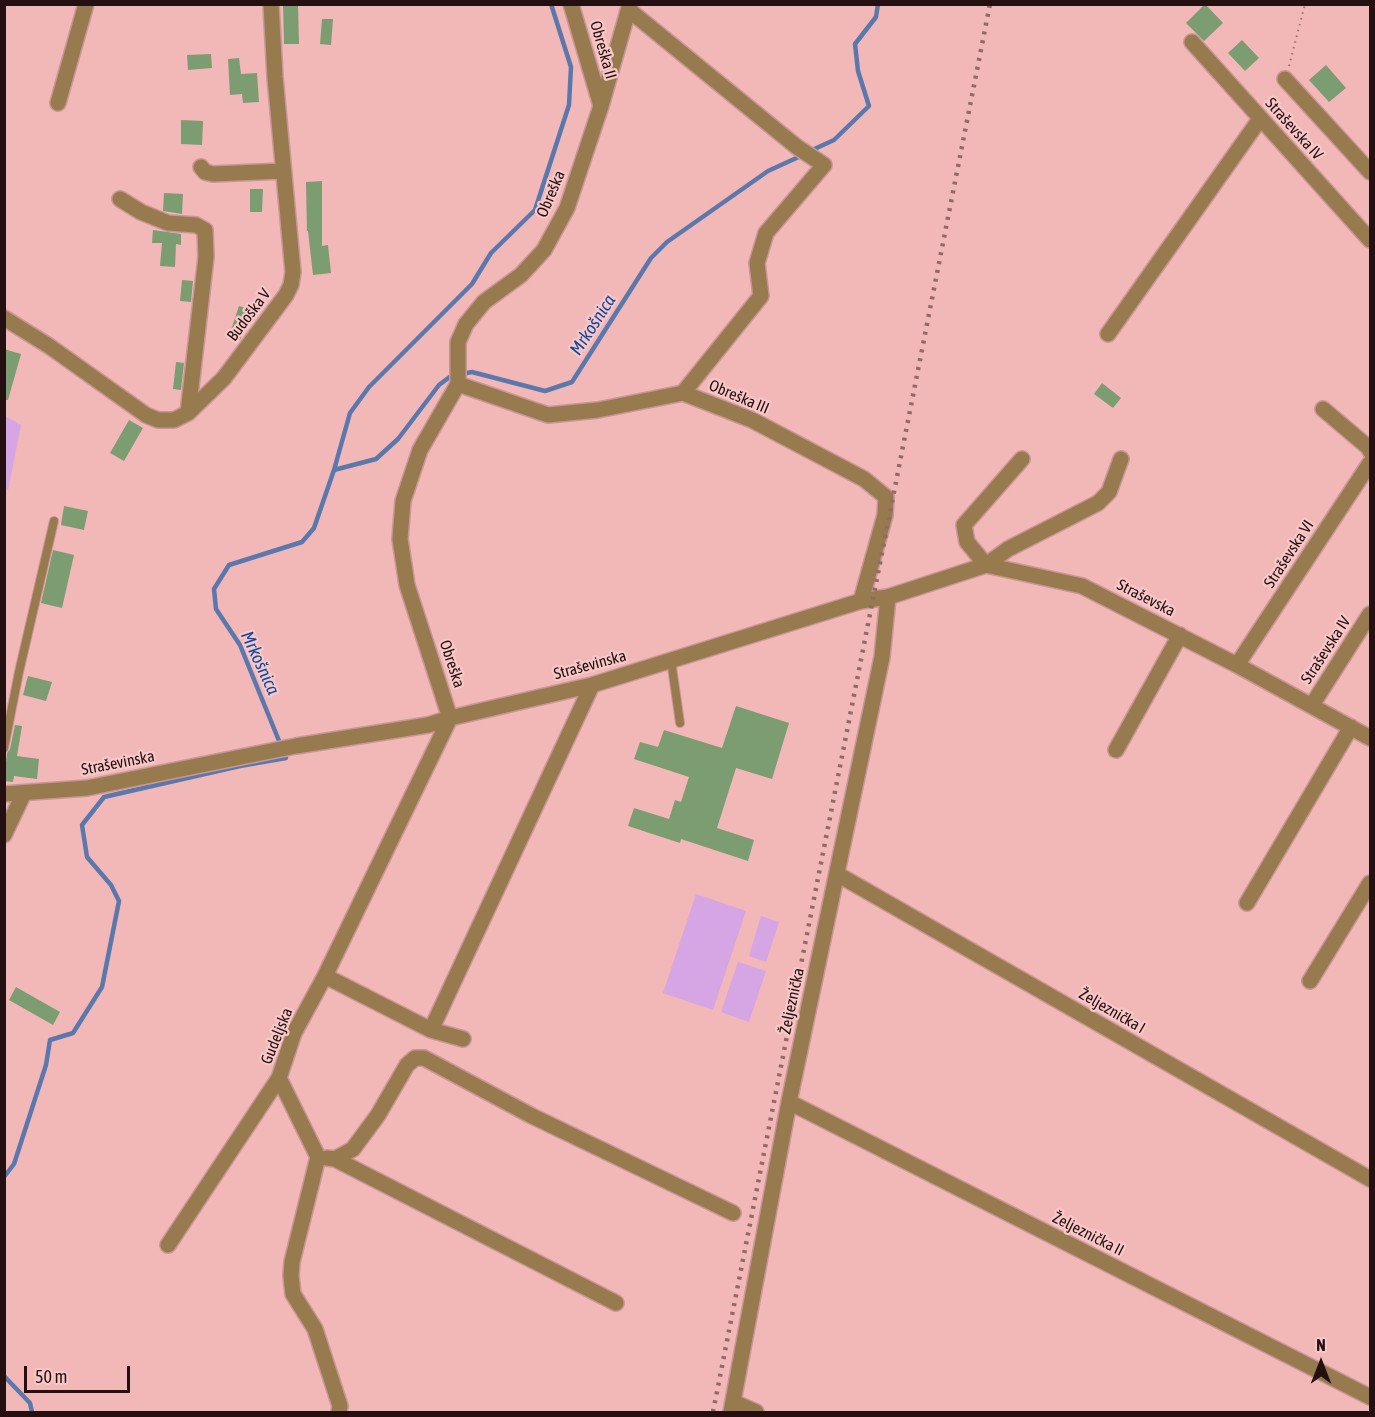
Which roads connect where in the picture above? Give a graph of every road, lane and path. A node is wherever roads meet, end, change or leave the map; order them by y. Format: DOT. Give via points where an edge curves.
graph roads {
  1 [pos="86,4"];
  2 [pos="271,4"];
  3 [pos="572,4"];
  4 [pos="1305,4"];
  5 [pos="630,7"];
  6 [pos="1192,42"];
  7 [pos="1285,79"];
  8 [pos="58,103"];
  9 [pos="601,106"];
  10 [pos="1260,119"];
  11 [pos="201,167"];
  12 [pos="283,171"];
  13 [pos="1371,172"];
  14 [pos="120,199"];
  15 [pos="1371,240"];
  16 [pos="4,318"];
  17 [pos="1108,334"];
  18 [pos="458,384"];
  19 [pos="683,393"];
  20 [pos="1323,409"];
  21 [pos="188,413"];
  22 [pos="1371,451"];
  23 [pos="1022,459"];
  24 [pos="1121,459"];
  25 [pos="1371,463"];
  26 [pos="54,521"];
  27 [pos="986,565"];
  28 [pos="888,597"];
  29 [pos="861,601"];
  30 [pos="1371,614"];
  31 [pos="1180,635"];
  32 [pos="671,660"];
  33 [pos="1237,665"];
  34 [pos="592,685"];
  35 [pos="1312,705"];
  36 [pos="450,718"];
  37 [pos="680,723"];
  38 [pos="1351,727"];
  39 [pos="1371,738"];
  40 [pos="4,748"];
  41 [pos="1116,750"];
  42 [pos="24,793"];
  43 [pos="4,794"];
  44 [pos="4,835"];
  45 [pos="837,874"];
  46 [pos="1371,883"];
  47 [pos="1247,903"];
  48 [pos="325,976"];
  49 [pos="1310,981"];
  50 [pos="431,1030"];
  51 [pos="463,1040"];
  52 [pos="279,1078"];
  53 [pos="789,1102"];
  54 [pos="318,1156"];
  55 [pos="335,1159"];
  56 [pos="1371,1179"];
  57 [pos="733,1213"];
  58 [pos="168,1245"];
  59 [pos="616,1304"];
  60 [pos="1371,1397"];
  61 [pos="732,1407"];
  62 [pos="344,1410"];
  63 [pos="756,1413"];
  1 -- 8 [label="street"];
  2 -- 12 [label="street, Budoška V"];
  3 -- 9 [label="street, Obreška II"];
  4 -- 7 [label="path"];
  5 -- 9 [label="street, Obreška"];
  5 -- 19 [label="street" via="797,147 824,165 766,233 757,262 761,296"];
  6 -- 10 [label="street, Straševska IV"];
  7 -- 13 [label="street"];
  9 -- 18 [label="street, Obreška" via="567,208 544,250 521,275 484,302 466,324 458,342"];
  10 -- 15 [label="street, Straševska IV"];
  10 -- 17 [label="street"];
  11 -- 12 [label="street" via="213,174"];
  12 -- 21 [label="street, Budoška V" via="291,285 224,378"];
  14 -- 21 [label="street" via="168,223 196,225 205,230 206,257"];
  16 -- 21 [label="street" via="146,415 174,420"];
  18 -- 19 [label="street, Obreška III" via="548,415 598,410"];
  18 -- 36 [label="street, Obreška" via="420,450 403,501 400,539 407,585"];
  19 -- 29 [label="street, Obreška III" via="752,420 864,479 886,496 885,515"];
  20 -- 22 [label="street"];
  23 -- 27 [label="street" via="964,525 967,542"];
  24 -- 27 [label="street" via="1109,492 1098,503 1008,549"];
  25 -- 33 [label="street, Straševska VI"];
  26 -- 40 [label="lane"];
  27 -- 28 [label="street"];
  27 -- 31 [label="street, Straševska" via="1082,586"];
  28 -- 29 [label="street, Straševinska"];
  28 -- 45 [label="street, Željeznička" via="882,657"];
  29 -- 32 [label="street, Straševinska"];
  30 -- 35 [label="street, Straševska IV"];
  31 -- 33 [label="street, Straševska"];
  31 -- 41 [label="street"];
  32 -- 34 [label="street, Straševinska"];
  32 -- 37 [label="lane"];
  33 -- 35 [label="street, Straševska"];
  34 -- 36 [label="street, Straševinska"];
  34 -- 50 [label="street"];
  35 -- 38 [label="street, Straševska"];
  36 -- 42 [label="street, Straševinska" via="87,788"];
  36 -- 48 [label="street, Gudeljska"];
  38 -- 39 [label="street, Straševska"];
  38 -- 47 [label="street"];
  42 -- 43 [label="street, Straševinska"];
  42 -- 44 [label="street"];
  45 -- 53 [label="street, Željeznička"];
  45 -- 56 [label="street, Željeznička I"];
  46 -- 49 [label="street"];
  48 -- 50 [label="street"];
  48 -- 52 [label="street, Gudeljska" via="294,1033"];
  50 -- 51 [label="street"];
  52 -- 54 [label="street, Gudeljska"];
  52 -- 58 [label="street"];
  53 -- 60 [label="street, Željeznička II"];
  53 -- 61 [label="street, Željeznička"];
  54 -- 55 [label="street"];
  54 -- 62 [label="street" via="291,1276 293,1294 315,1329"];
  55 -- 57 [label="street" via="353,1149 407,1065 415,1058 424,1058 532,1116"];
  55 -- 59 [label="street"];
  61 -- 63 [label="street"];
}
